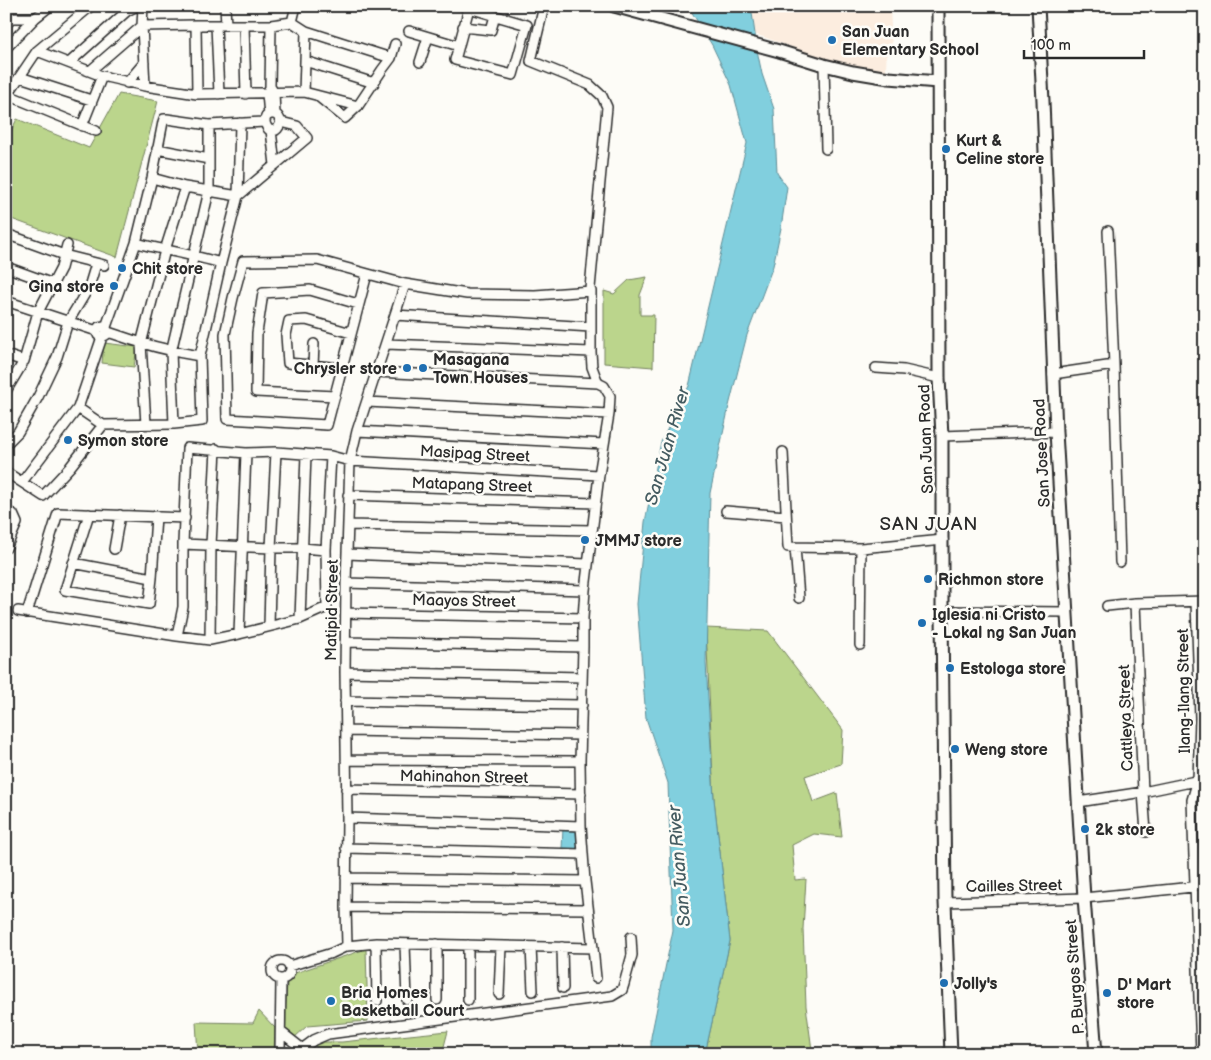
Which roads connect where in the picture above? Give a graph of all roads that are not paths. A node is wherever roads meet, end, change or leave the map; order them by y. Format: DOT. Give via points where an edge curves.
graph roads {
  1 [pos="50,6"];
  2 [pos="91,6"];
  3 [pos="137,6"];
  4 [pos="143,6"];
  5 [pos="225,6"];
  6 [pos="296,6"];
  7 [pos="544,6"];
  8 [pos="614,6"];
  9 [pos="938,6"];
  10 [pos="1038,6"];
  11 [pos="467,7"];
  12 [pos="495,16"];
  13 [pos="35,18"];
  14 [pos="292,22"];
  15 [pos="6,24"];
  16 [pos="196,25"];
  17 [pos="221,25"];
  18 [pos="244,25"];
  19 [pos="271,25"];
  20 [pos="142,26"];
  21 [pos="464,27"];
  22 [pos="306,31"];
  23 [pos="409,31"];
  24 [pos="428,36"];
  25 [pos="395,44"];
  26 [pos="459,46"];
  27 [pos="6,48"];
  28 [pos="37,51"];
  29 [pos="391,58"];
  30 [pos="305,61"];
  31 [pos="420,62"];
  32 [pos="68,63"];
  33 [pos="144,63"];
  34 [pos="824,65"];
  35 [pos="90,71"];
  36 [pos="102,76"];
  37 [pos="20,77"];
  38 [pos="938,82"];
  39 [pos="127,83"];
  40 [pos="374,83"];
  41 [pos="145,86"];
  42 [pos="270,91"];
  43 [pos="304,92"];
  44 [pos="197,94"];
  45 [pos="219,94"];
  46 [pos="246,94"];
  47 [pos="7,96"];
  48 [pos="316,96"];
  49 [pos="91,100"];
  50 [pos="358,106"];
  51 [pos="272,118"];
  52 [pos="240,123"];
  53 [pos="209,125"];
  54 [pos="82,126"];
  55 [pos="271,130"];
  56 [pos="96,132"];
  57 [pos="157,149"];
  58 [pos="826,149"];
  59 [pos="209,159"];
  60 [pos="275,165"];
  61 [pos="152,178"];
  62 [pos="184,187"];
  63 [pos="209,191"];
  64 [pos="238,196"];
  65 [pos="1108,231"];
  66 [pos="6,234"];
  67 [pos="136,243"];
  68 [pos="67,245"];
  69 [pos="165,250"];
  70 [pos="64,255"];
  71 [pos="194,255"];
  72 [pos="221,263"];
  73 [pos="6,267"];
  74 [pos="367,274"];
  75 [pos="53,284"];
  76 [pos="405,284"];
  77 [pos="590,288"];
  78 [pos="6,301"];
  79 [pos="358,304"];
  80 [pos="38,312"];
  81 [pos="395,315"];
  82 [pos="68,322"];
  83 [pos="591,327"];
  84 [pos="103,332"];
  85 [pos="351,333"];
  86 [pos="141,344"];
  87 [pos="314,344"];
  88 [pos="386,344"];
  89 [pos="171,352"];
  90 [pos="591,352"];
  91 [pos="6,355"];
  92 [pos="200,356"];
  93 [pos="24,361"];
  94 [pos="1114,365"];
  95 [pos="313,366"];
  96 [pos="342,368"];
  97 [pos="876,368"];
  98 [pos="376,372"];
  99 [pos="1053,374"];
  100 [pos="939,378"];
  101 [pos="598,383"];
  102 [pos="6,391"];
  103 [pos="335,396"];
  104 [pos="367,402"];
  105 [pos="78,408"];
  106 [pos="609,414"];
  107 [pos="146,424"];
  108 [pos="174,424"];
  109 [pos="103,425"];
  110 [pos="357,431"];
  111 [pos="1056,432"];
  112 [pos="942,436"];
  113 [pos="6,444"];
  114 [pos="604,444"];
  115 [pos="216,450"];
  116 [pos="276,452"];
  117 [pos="783,452"];
  118 [pos="246,453"];
  119 [pos="306,454"];
  120 [pos="331,456"];
  121 [pos="350,461"];
  122 [pos="6,472"];
  123 [pos="599,475"];
  124 [pos="22,482"];
  125 [pos="348,495"];
  126 [pos="595,503"];
  127 [pos="6,511"];
  128 [pos="726,511"];
  129 [pos="88,514"];
  130 [pos="120,515"];
  131 [pos="156,516"];
  132 [pos="786,516"];
  133 [pos="185,518"];
  134 [pos="348,525"];
  135 [pos="592,530"];
  136 [pos="943,540"];
  137 [pos="184,544"];
  138 [pos="211,545"];
  139 [pos="242,546"];
  140 [pos="795,547"];
  141 [pos="6,548"];
  142 [pos="271,548"];
  143 [pos="302,548"];
  144 [pos="861,548"];
  145 [pos="114,549"];
  146 [pos="326,550"];
  147 [pos="347,554"];
  148 [pos="1120,562"];
  149 [pos="73,563"];
  150 [pos="588,564"];
  151 [pos="152,578"];
  152 [pos="346,583"];
  153 [pos="585,590"];
  154 [pos="800,598"];
  155 [pos="1200,602"];
  156 [pos="1135,603"];
  157 [pos="1107,606"];
  158 [pos="942,611"];
  159 [pos="1067,612"];
  160 [pos="346,613"];
  161 [pos="583,618"];
  162 [pos="300,619"];
  163 [pos="269,626"];
  164 [pos="239,634"];
  165 [pos="177,636"];
  166 [pos="210,640"];
  167 [pos="345,642"];
  168 [pos="860,645"];
  169 [pos="583,647"];
  170 [pos="345,672"];
  171 [pos="582,677"];
  172 [pos="345,701"];
  173 [pos="582,705"];
  174 [pos="346,731"];
  175 [pos="580,735"];
  176 [pos="346,760"];
  177 [pos="580,761"];
  178 [pos="1202,779"];
  179 [pos="346,789"];
  180 [pos="1143,792"];
  181 [pos="581,794"];
  182 [pos="1078,802"];
  183 [pos="347,818"];
  184 [pos="581,826"];
  185 [pos="1146,832"];
  186 [pos="346,848"];
  187 [pos="583,854"];
  188 [pos="346,878"];
  189 [pos="585,881"];
  190 [pos="1200,886"];
  191 [pos="1084,898"];
  192 [pos="946,902"];
  193 [pos="346,907"];
  194 [pos="587,910"];
  195 [pos="1201,910"];
  196 [pos="631,937"];
  197 [pos="376,943"];
  198 [pos="405,944"];
  199 [pos="437,944"];
  200 [pos="468,945"];
  201 [pos="347,946"];
  202 [pos="501,946"];
  203 [pos="530,947"];
  204 [pos="562,947"];
  205 [pos="593,948"];
  206 [pos="1202,965"];
  207 [pos="290,966"];
  208 [pos="596,978"];
  209 [pos="281,979"];
  210 [pos="563,988"];
  211 [pos="532,991"];
  212 [pos="499,994"];
  213 [pos="407,1000"];
  214 [pos="437,1000"];
  215 [pos="468,1000"];
  216 [pos="377,1001"];
  217 [pos="281,1032"];
  218 [pos="1203,1043"];
  219 [pos="302,1052"];
  220 [pos="280,1054"];
  221 [pos="951,1054"];
  222 [pos="1096,1054"];
  223 [pos="1201,1054"];
  1 -- 13 [label="street"];
  2 -- 28 [label="street"];
  3 -- 32 [label="street" via="127,11"];
  4 -- 20 [label="street"];
  5 -- 17 [label="street"];
  6 -- 14 [label="street"];
  7 -- 77 [label="street" via="531,61 590,85 602,96 607,107"];
  8 -- 34 [label="main road"];
  9 -- 38 [label="main road, San Juan Road"];
  10 -- 99 [label="main road, San Jose Road"];
  11 -- 12 [label="street"];
  11 -- 21 [label="street"];
  12 -- 21 [label="street" via="491,30"];
  12 -- 26 [label="street" via="527,25 513,74 455,60"];
  13 -- 15 [label="street" via="14,18"];
  13 -- 27 [label="street"];
  14 -- 19 [label="street"];
  14 -- 22 [label="street"];
  16 -- 17 [label="street"];
  16 -- 20 [label="street"];
  16 -- 44 [label="street"];
  17 -- 18 [label="street"];
  17 -- 45 [label="street"];
  18 -- 19 [label="street"];
  18 -- 46 [label="street"];
  19 -- 42 [label="street"];
  20 -- 33 [label="street"];
  20 -- 35 [label="street"];
  21 -- 26 [label="street"];
  22 -- 29 [label="street"];
  22 -- 30 [label="street"];
  23 -- 24 [label="street"];
  24 -- 26 [label="street"];
  24 -- 31 [label="street"];
  25 -- 29 [label="street"];
  28 -- 32 [label="street"];
  28 -- 37 [label="street"];
  29 -- 40 [label="street"];
  30 -- 40 [label="street"];
  30 -- 43 [label="street"];
  32 -- 35 [label="street"];
  33 -- 39 [label="street"];
  33 -- 41 [label="street"];
  34 -- 38 [label="main road" via="881,77"];
  34 -- 58 [label="street"];
  35 -- 36 [label="street"];
  36 -- 39 [label="street"];
  36 -- 49 [label="street"];
  37 -- 47 [label="street"];
  37 -- 49 [label="street"];
  38 -- 100 [label="main road, San Juan Road"];
  39 -- 41 [label="street"];
  40 -- 50 [label="street"];
  41 -- 44 [label="street"];
  42 -- 43 [label="street"];
  42 -- 46 [label="street"];
  42 -- 51 [label="street"];
  43 -- 48 [label="street"];
  44 -- 45 [label="street"];
  45 -- 46 [label="street"];
  47 -- 54 [label="street"];
  48 -- 50 [label="street"];
  48 -- 50 [label="street" via="344,118"];
  49 -- 54 [label="street"];
  51 -- 52 [label="street"];
  51 -- 55 [label="street" via="266,128"];
  51 -- 55 [label="street" via="279,128"];
  51 -- 60 [label="street" via="297,126 307,138"];
  52 -- 53 [label="street"];
  52 -- 64 [label="street"];
  53 -- 57 [label="street" via="164,120"];
  53 -- 59 [label="street"];
  54 -- 56 [label="street"];
  55 -- 60 [label="street"];
  57 -- 59 [label="street"];
  57 -- 61 [label="street"];
  59 -- 63 [label="street"];
  60 -- 64 [label="street"];
  61 -- 62 [label="street"];
  61 -- 67 [label="street"];
  62 -- 63 [label="street"];
  62 -- 69 [label="street"];
  63 -- 64 [label="street"];
  63 -- 71 [label="street"];
  64 -- 72 [label="street"];
  65 -- 94 [label="street"];
  66 -- 70 [label="street"];
  67 -- 69 [label="street"];
  67 -- 84 [label="street"];
  68 -- 70 [label="street"];
  69 -- 71 [label="street"];
  69 -- 86 [label="street"];
  70 -- 75 [label="street"];
  70 -- 82 [label="street" via="100,265"];
  71 -- 72 [label="street"];
  71 -- 89 [label="street"];
  72 -- 92 [label="street"];
  73 -- 75 [label="street"];
  74 -- 76 [label="street"];
  74 -- 79 [label="street"];
  74 -- 103 [label="street" via="317,260 243,261 232,298 225,334 227,419 327,424"];
  75 -- 80 [label="street"];
  76 -- 81 [label="street, Matipid Street"];
  76 -- 83 [label="street" via="467,294 535,295 591,291"];
  78 -- 80 [label="street"];
  79 -- 85 [label="street"];
  79 -- 103 [label="street" via="310,290 264,293 257,333 256,392"];
  80 -- 82 [label="street"];
  80 -- 93 [label="street"];
  81 -- 83 [label="street"];
  81 -- 88 [label="street, Matipid Street"];
  82 -- 84 [label="street"];
  82 -- 113 [label="street" via="38,397 18,432"];
  83 -- 90 [label="street"];
  84 -- 86 [label="street"];
  84 -- 105 [label="street"];
  85 -- 95 [label="street" via="306,320 289,321 286,335 288,363"];
  85 -- 96 [label="street"];
  86 -- 89 [label="street"];
  86 -- 107 [label="street"];
  87 -- 95 [label="street"];
  88 -- 90 [label="street"];
  88 -- 98 [label="street, Matipid Street"];
  89 -- 92 [label="street"];
  89 -- 108 [label="street"];
  90 -- 101 [label="street"];
  91 -- 93 [label="street"];
  92 -- 108 [label="street" via="202,421"];
  93 -- 102 [label="street"];
  94 -- 99 [label="street"];
  94 -- 148 [label="street"];
  95 -- 96 [label="street"];
  96 -- 103 [label="street"];
  97 -- 100 [label="street"];
  98 -- 101 [label="street"];
  98 -- 104 [label="street, Matipid Street"];
  99 -- 111 [label="main road, San Jose Road"];
  100 -- 112 [label="main road, San Juan Road"];
  101 -- 106 [label="street" via="610,396"];
  104 -- 106 [label="street"];
  104 -- 110 [label="street, Matipid Street"];
  105 -- 109 [label="street"];
  105 -- 124 [label="street"];
  106 -- 114 [label="street"];
  107 -- 108 [label="street"];
  107 -- 109 [label="street"];
  109 -- 124 [label="street" via="43,496"];
  110 -- 114 [label="street"];
  110 -- 121 [label="street, Matipid Street"];
  111 -- 112 [label="street"];
  111 -- 159 [label="main road, San Jose Road"];
  112 -- 136 [label="main road, San Juan Road"];
  114 -- 123 [label="street"];
  115 -- 118 [label="street, Masipag Street"];
  115 -- 133 [label="street, Masipag Street" via="187,448"];
  115 -- 138 [label="street"];
  116 -- 118 [label="street, Masipag Street"];
  116 -- 119 [label="street, Masipag Street"];
  116 -- 142 [label="street"];
  117 -- 132 [label="street"];
  118 -- 139 [label="street"];
  119 -- 120 [label="street, Masipag Street"];
  119 -- 143 [label="street"];
  120 -- 121 [label="street, Masipag Street"];
  120 -- 146 [label="street"];
  121 -- 123 [label="street, Masipag Street"];
  121 -- 125 [label="street, Matipid Street"];
  122 -- 124 [label="street"];
  123 -- 126 [label="street"];
  125 -- 126 [label="street, Matapang Street"];
  125 -- 134 [label="street, Matipid Street"];
  126 -- 135 [label="street"];
  127 -- 141 [label="street" via="13,514 17,523"];
  128 -- 132 [label="street"];
  129 -- 130 [label="street"];
  129 -- 149 [label="street"];
  129 -- 165 [label="street" via="58,513 22,612"];
  130 -- 131 [label="street"];
  130 -- 145 [label="street"];
  131 -- 133 [label="street"];
  131 -- 151 [label="street"];
  132 -- 140 [label="street" via="788,547"];
  133 -- 137 [label="street"];
  134 -- 135 [label="street"];
  134 -- 147 [label="street, Matipid Street"];
  135 -- 150 [label="street"];
  136 -- 144 [label="street"];
  136 -- 158 [label="main road, San Juan Road"];
  137 -- 138 [label="street"];
  137 -- 165 [label="street" via="182,607"];
  138 -- 139 [label="street"];
  138 -- 166 [label="street"];
  139 -- 142 [label="street"];
  139 -- 164 [label="street"];
  140 -- 144 [label="street"];
  140 -- 154 [label="street"];
  142 -- 143 [label="street"];
  142 -- 163 [label="street"];
  143 -- 146 [label="street"];
  143 -- 162 [label="street"];
  144 -- 168 [label="street"];
  146 -- 162 [label="street" via="327,607"];
  147 -- 150 [label="street"];
  147 -- 152 [label="street, Matipid Street"];
  149 -- 151 [label="street"];
  149 -- 151 [label="street" via="65,590 149,604"];
  150 -- 153 [label="street"];
  152 -- 153 [label="street"];
  152 -- 160 [label="street, Matipid Street"];
  153 -- 161 [label="street"];
  155 -- 156 [label="street"];
  155 -- 178 [label="street, Ilang-Ilang Street"];
  156 -- 157 [label="street"];
  156 -- 180 [label="street, Cattleya Street"];
  158 -- 159 [label="street"];
  158 -- 192 [label="main road, San Juan Road"];
  159 -- 182 [label="main road, San Jose Road"];
  160 -- 161 [label="street, Maayos Street"];
  160 -- 167 [label="street, Matipid Street"];
  161 -- 169 [label="street"];
  162 -- 163 [label="street"];
  163 -- 164 [label="street"];
  164 -- 166 [label="street"];
  165 -- 166 [label="street"];
  167 -- 169 [label="street"];
  167 -- 170 [label="street, Matipid Street"];
  169 -- 171 [label="street"];
  170 -- 171 [label="street"];
  170 -- 172 [label="street, Matipid Street"];
  171 -- 173 [label="street"];
  172 -- 173 [label="street"];
  172 -- 174 [label="street, Matipid Street"];
  173 -- 175 [label="street"];
  174 -- 175 [label="street"];
  174 -- 176 [label="street, Matipid Street"];
  175 -- 177 [label="street"];
  176 -- 177 [label="street"];
  176 -- 179 [label="street, Matipid Street"];
  177 -- 181 [label="street"];
  178 -- 180 [label="street"];
  178 -- 190 [label="street, Ilang-Ilang Street" via="1192,800"];
  179 -- 181 [label="street, Mahinahon Street"];
  179 -- 183 [label="street, Matipid Street"];
  180 -- 182 [label="street"];
  180 -- 185 [label="street, Cattleya Street"];
  181 -- 184 [label="street"];
  182 -- 191 [label="main road, San Jose Road"];
  183 -- 184 [label="street"];
  183 -- 186 [label="street, Matipid Street"];
  184 -- 187 [label="street"];
  186 -- 187 [label="street"];
  186 -- 188 [label="street, Matipid Street"];
  187 -- 189 [label="street"];
  188 -- 189 [label="street"];
  188 -- 193 [label="street, Matipid Street"];
  189 -- 194 [label="street"];
  190 -- 191 [label="street, Cailles Street"];
  190 -- 195 [label="street, Ilang-Ilang Street"];
  191 -- 192 [label="street, Cailles Street"];
  191 -- 222 [label="main road, P. Burgos Street"];
  192 -- 221 [label="main road, San Juan Road"];
  193 -- 194 [label="street"];
  193 -- 201 [label="street, Matipid Street"];
  194 -- 205 [label="street"];
  195 -- 206 [label="street, Ilang-Ilang Street"];
  196 -- 219 [label="street" via="632,955 624,984 622,990 612,996 328,1034 314,1040"];
  197 -- 198 [label="street"];
  197 -- 201 [label="street"];
  197 -- 216 [label="street"];
  198 -- 199 [label="street"];
  198 -- 213 [label="street"];
  199 -- 200 [label="street"];
  199 -- 214 [label="street"];
  200 -- 202 [label="street"];
  200 -- 215 [label="street"];
  201 -- 207 [label="street"];
  202 -- 203 [label="street"];
  202 -- 212 [label="street"];
  203 -- 204 [label="street"];
  203 -- 211 [label="street"];
  204 -- 205 [label="street"];
  204 -- 210 [label="street"];
  205 -- 208 [label="street"];
  206 -- 218 [label="street, Ilang-Ilang Street"];
  207 -- 209 [label="street" via="289,975"];
  207 -- 209 [label="street" via="282,961 273,966 272,972"];
  209 -- 217 [label="street"];
  217 -- 219 [label="street"];
  217 -- 220 [label="street"];
  218 -- 223 [label="street, Ilang-Ilang Street"];
}
